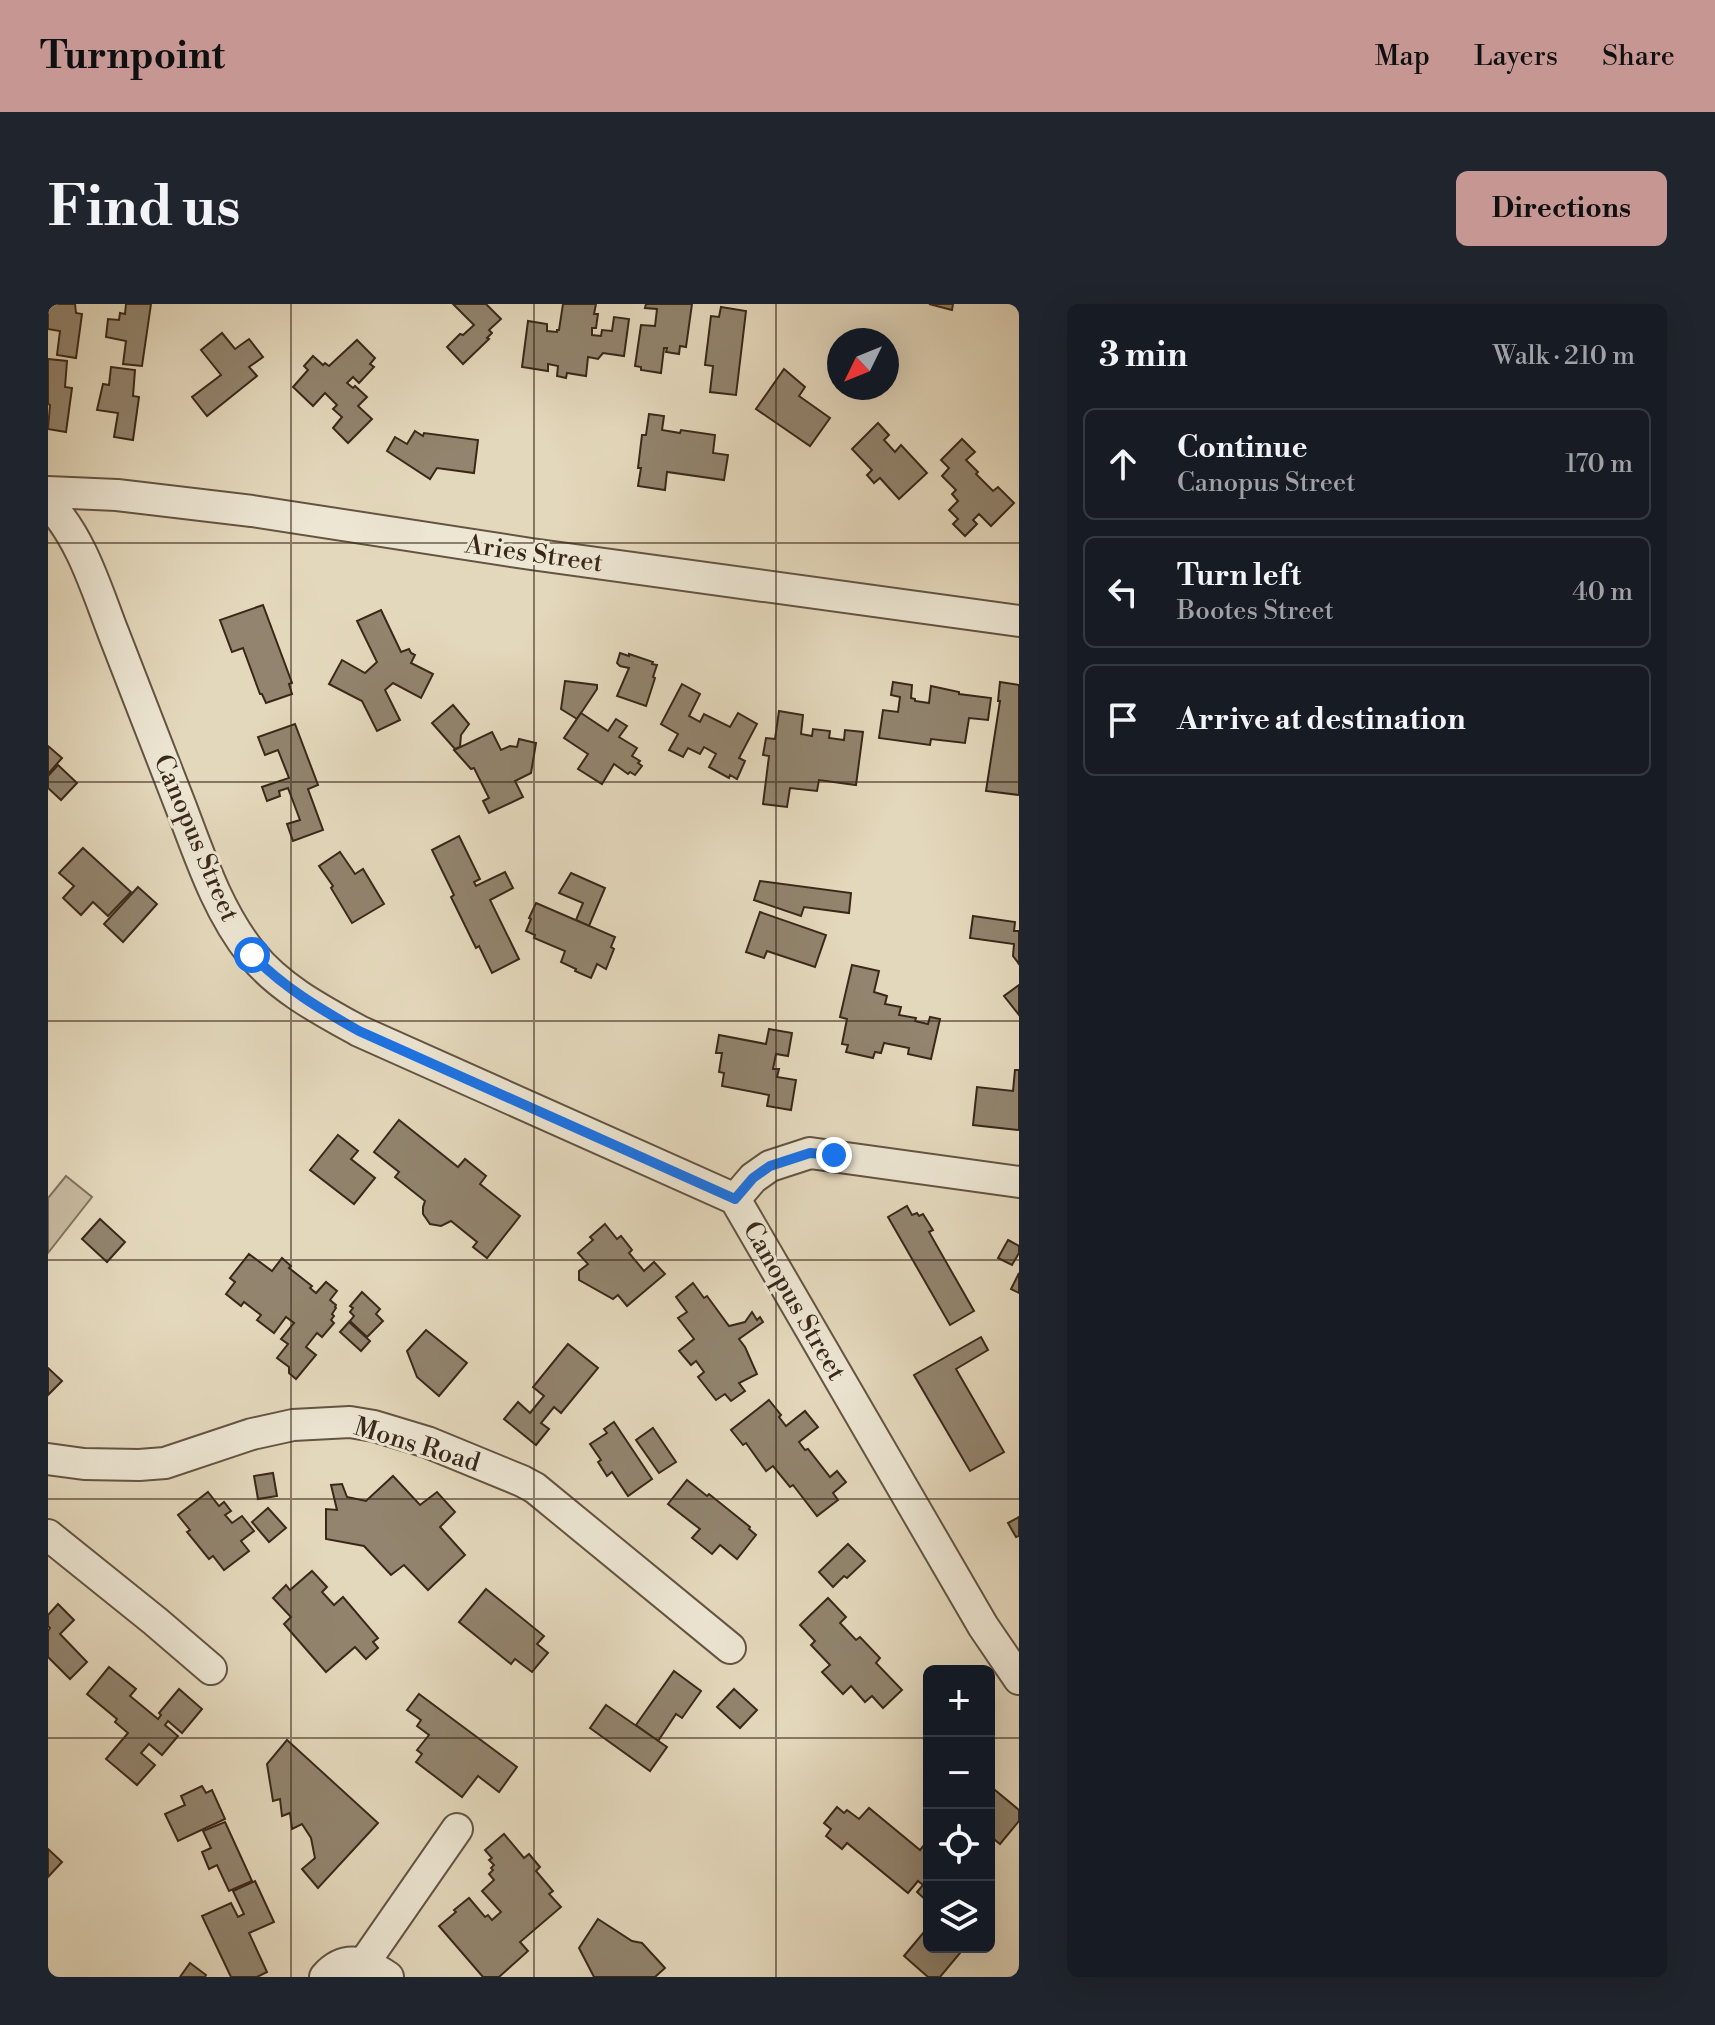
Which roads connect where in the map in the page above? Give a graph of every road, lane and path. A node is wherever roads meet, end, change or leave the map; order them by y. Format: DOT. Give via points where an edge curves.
graph roads {
  1 [pos="48,492"];
  2 [pos="48,503"];
  3 [pos="1019,621"];
  4 [pos="1019,1182"];
  5 [pos="735,1199"];
  6 [pos="48,1459"];
  7 [pos="48,1535"];
  8 [pos="730,1648"];
  9 [pos="211,1669"];
  10 [pos="1019,1679"];
  11 [pos="457,1829"];
  12 [pos="376,1970"];
  13 [pos="325,1977"];
  1 -- 3 [label="street, Aries Street" via="252,511"];
  2 -- 5 [label="street, Canopus Street" via="90,574 199,854 228,918 252,955 313,1006 359,1031"];
  4 -- 5 [label="street" via="810,1153 770,1166"];
  5 -- 10 [label="street, Canopus Street"];
  6 -- 8 [label="street, Mons Road" via="165,1463 293,1425 374,1426 427,1442 535,1488"];
  7 -- 9 [label="street"];
  11 -- 12 [label="street"];
  12 -- 13 [label="street" via="350,1962"];
}
